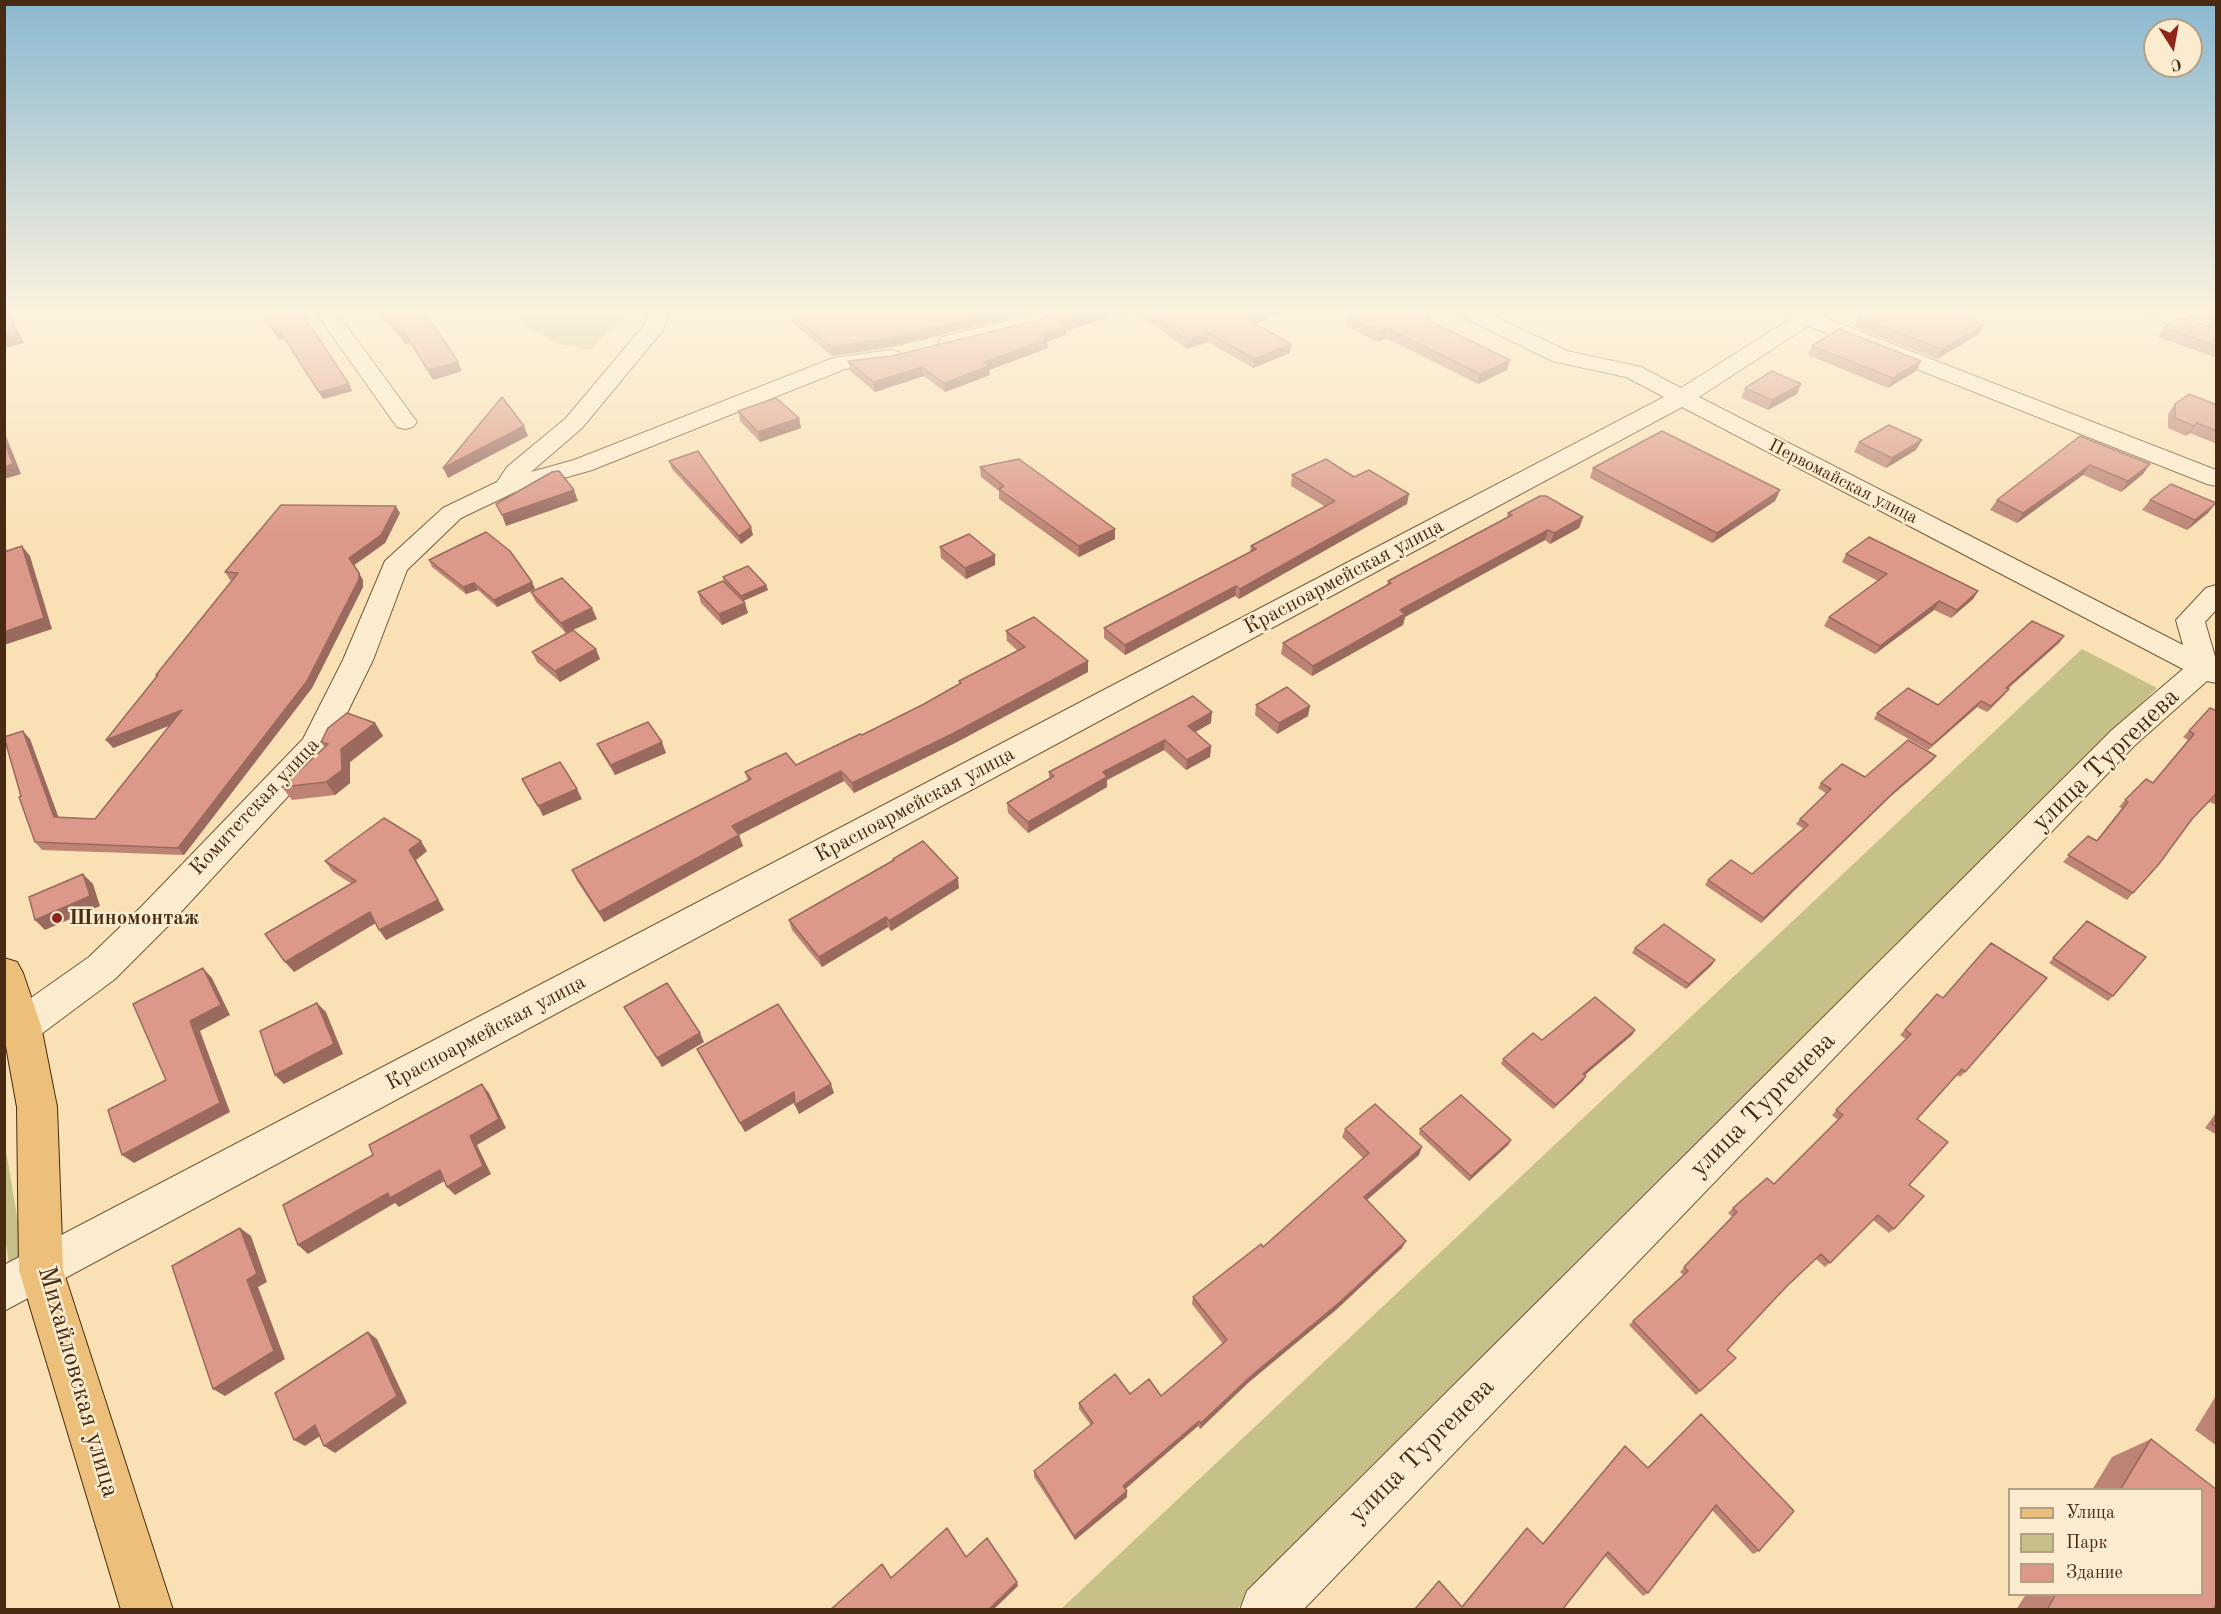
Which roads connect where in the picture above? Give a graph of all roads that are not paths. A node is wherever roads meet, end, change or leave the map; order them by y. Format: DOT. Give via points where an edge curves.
graph roads {
  1 [pos="378,385"];
  2 [pos="605,385"];
  3 [pos="785,385"];
  4 [pos="1658,385"];
  5 [pos="1699,385"];
  6 [pos="1985,385"];
  7 [pos="1681,398"];
  8 [pos="405,422"];
  9 [pos="511,479"];
  10 [pos="2217,479"];
  11 [pos="2217,594"];
  12 [pos="2210,670"];
  13 [pos="4,973"];
  14 [pos="22,1026"];
  15 [pos="23,1280"];
  16 [pos="147,1610"];
  17 [pos="1266,1610"];
  1 -- 8 [label="street"];
  2 -- 9 [label="street" via="574,423"];
  3 -- 9 [label="street, Комитетская улица" via="583,465"];
  4 -- 7 [label="street, Первомайская улица"];
  5 -- 7 [label="street, Красноармейская улица"];
  6 -- 10 [label="street"];
  7 -- 12 [label="street, Первомайская улица"];
  7 -- 15 [label="street, Красноармейская улица"];
  9 -- 14 [label="street, Комитетская улица" via="452,513 395,567 358,660 316,747 102,968"];
  11 -- 12 [label="street" via="2190,620"];
  12 -- 17 [label="street, улица Тургенева" via="2123,738"];
  13 -- 14 [label="main road, Михайловская улица"];
  14 -- 15 [label="main road, Михайловская улица" via="37,1107"];
  15 -- 16 [label="main road, Михайловская улица"];
}
